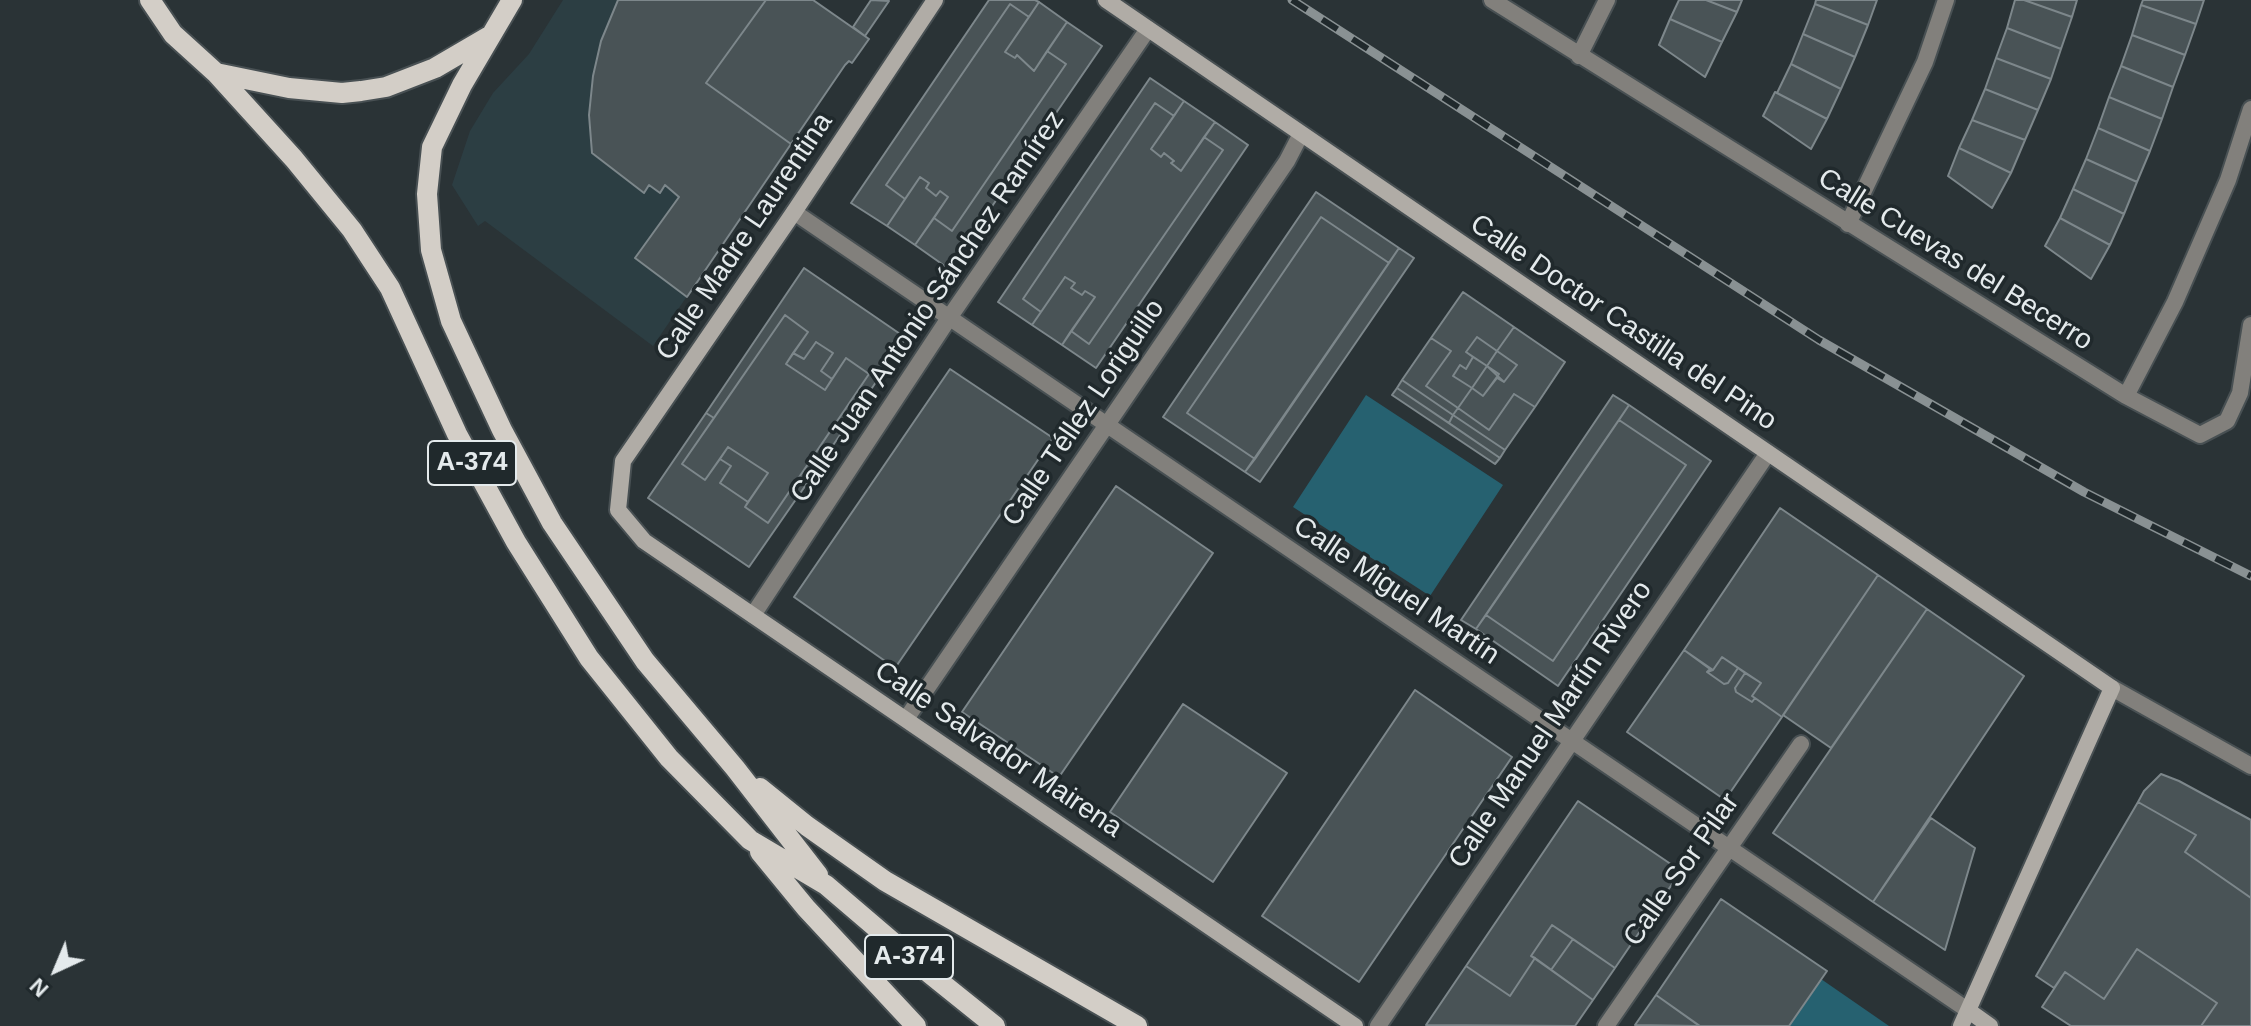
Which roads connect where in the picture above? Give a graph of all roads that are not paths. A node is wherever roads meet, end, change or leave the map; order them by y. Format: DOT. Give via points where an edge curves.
graph roads {
  1 [pos="150,0"];
  2 [pos="512,0"];
  3 [pos="935,0"];
  4 [pos="1106,0"];
  5 [pos="1492,0"];
  6 [pos="1607,0"];
  7 [pos="1946,0"];
  8 [pos="1148,29"];
  9 [pos="488,37"];
  10 [pos="1579,56"];
  11 [pos="216,73"];
  12 [pos="2251,109"];
  13 [pos="1301,134"];
  14 [pos="794,212"];
  15 [pos="1848,224"];
  16 [pos="949,318"];
  17 [pos="2251,325"];
  18 [pos="2126,396"];
  19 [pos="1107,426"];
  20 [pos="1768,453"];
  21 [pos="618,510"];
  22 [pos="753,615"];
  23 [pos="2112,688"];
  24 [pos="906,719"];
  25 [pos="1571,741"];
  26 [pos="1801,744"];
  27 [pos="2251,766"];
  28 [pos="735,768"];
  29 [pos="750,840"];
  30 [pos="1730,846"];
  31 [pos="826,885"];
  32 [pos="1965,1019"];
  33 [pos="916,1026"];
  34 [pos="995,1026"];
  35 [pos="1137,1026"];
  36 [pos="1355,1026"];
  37 [pos="1378,1026"];
  38 [pos="1606,1026"];
  39 [pos="1990,1026"];
  1 -- 11 [label="main road" via="173,34"];
  2 -- 9 [label="main road"];
  3 -- 14 [label="street, Calle Madre Laurentina"];
  4 -- 8 [label="street, Calle Doctor Castilla del Pino"];
  5 -- 10 [label="street, Calle Cuevas del Becerro"];
  6 -- 10 [label="street"];
  7 -- 15 [label="street" via="1925,62"];
  8 -- 13 [label="street, Calle Doctor Castilla del Pino"];
  8 -- 16 [label="street, Calle Juan Antonio Sánchez Ramírez"];
  9 -- 11 [label="main road" via="435,68 361,91 289,88"];
  9 -- 28 [label="main road, A-374" via="432,147 427,194 431,250 451,321 552,523 645,661"];
  10 -- 15 [label="street, Calle Cuevas del Becerro"];
  11 -- 29 [label="main road, A-374" via="352,230 390,288 457,434 589,658 669,758"];
  12 -- 18 [label="street" via="2222,194 2175,302"];
  13 -- 19 [label="street, Calle Téllez Loriguillo"];
  13 -- 20 [label="street, Calle Doctor Castilla del Pino"];
  14 -- 16 [label="street, Calle Miguel Martín"];
  14 -- 21 [label="street, Calle Madre Laurentina" via="623,461"];
  15 -- 18 [label="street, Calle Cuevas del Becerro"];
  16 -- 19 [label="street, Calle Miguel Martín"];
  16 -- 22 [label="street, Calle Juan Antonio Sánchez Ramírez"];
  17 -- 18 [label="street, Calle Cuevas del Becerro" via="2240,393 2227,421 2200,435"];
  19 -- 24 [label="street, Calle Téllez Loriguillo"];
  19 -- 25 [label="street, Calle Miguel Martín"];
  20 -- 23 [label="street, Calle Doctor Castilla del Pino"];
  20 -- 25 [label="street, Calle Manuel Martín Rivero"];
  21 -- 22 [label="street, Calle Salvador Mairena" via="644,541"];
  22 -- 24 [label="street, Calle Salvador Mairena"];
  23 -- 27 [label="street"];
  23 -- 32 [label="street"];
  24 -- 36 [label="street, Calle Salvador Mairena"];
  25 -- 30 [label="street, Calle Miguel Martín"];
  25 -- 37 [label="street, Calle Manuel Martín Rivero"];
  26 -- 30 [label="street, Calle Sor Pilar"];
  28 -- 31 [label="main road, A-374"];
  28 -- 35 [label="main road" via="885,881"];
  29 -- 31 [label="main road, A-374"];
  29 -- 33 [label="main road"];
  30 -- 32 [label="street, Calle Miguel Martín"];
  30 -- 38 [label="street, Calle Sor Pilar"];
  31 -- 34 [label="main road, A-374"];
  32 -- 39 [label="street"];
}
